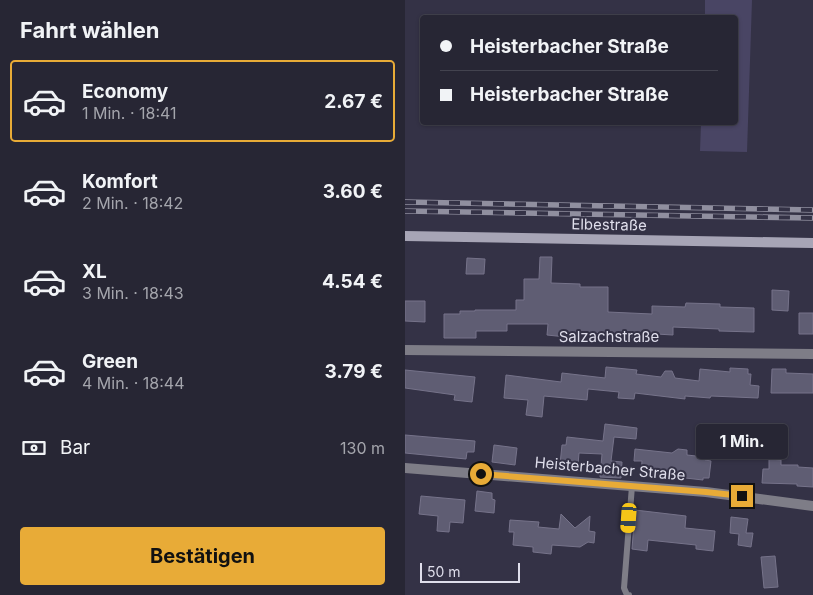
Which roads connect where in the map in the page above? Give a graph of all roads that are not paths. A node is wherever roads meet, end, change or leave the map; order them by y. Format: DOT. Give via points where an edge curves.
graph roads {
  1 [pos="405,236"];
  2 [pos="813,243"];
  3 [pos="405,350"];
  4 [pos="813,354"];
  5 [pos="405,468"];
  6 [pos="632,486"];
  7 [pos="813,506"];
  8 [pos="629,595"];
  1 -- 2 [label="main road, Elbestraße"];
  3 -- 4 [label="street, Salzachstraße"];
  5 -- 6 [label="street, Heisterbacher Straße"];
  6 -- 7 [label="street, Heisterbacher Straße"];
  6 -- 8 [label="lane" via="624,588"];
}
